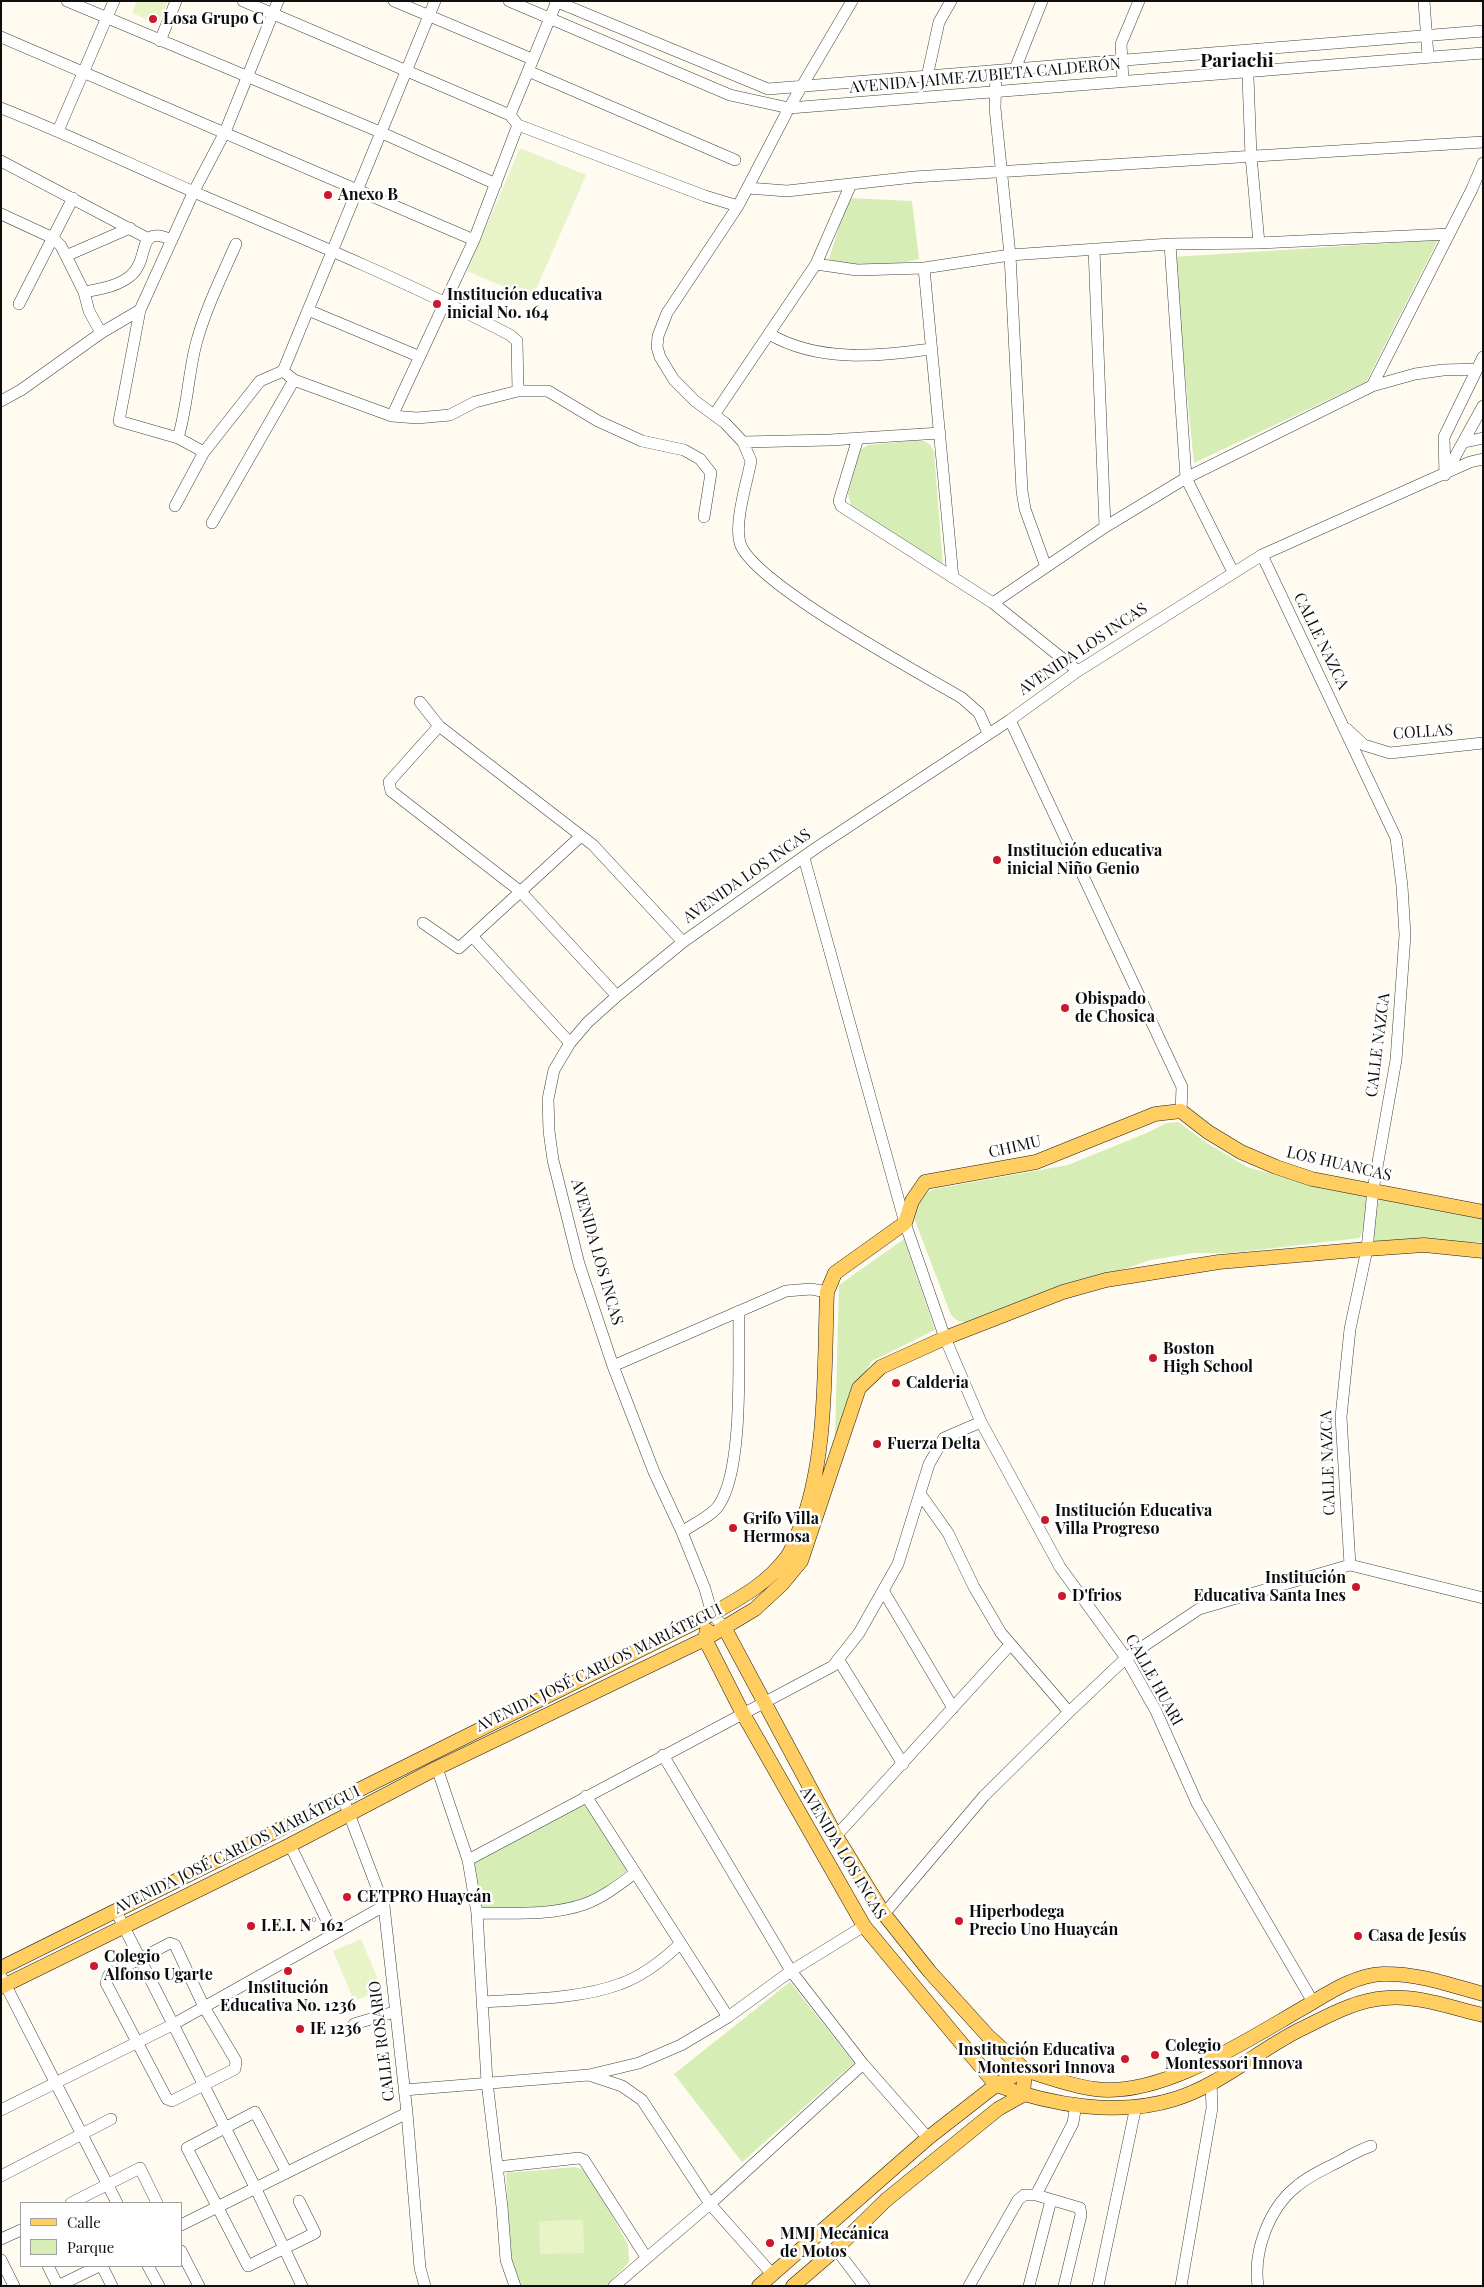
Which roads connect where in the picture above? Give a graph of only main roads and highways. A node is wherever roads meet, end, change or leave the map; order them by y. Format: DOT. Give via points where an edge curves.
graph roads {
  1 [pos="1181,1111"];
  2 [pos="1483,1212"];
  3 [pos="1483,1251"];
  4 [pos="828,1292"];
  5 [pos="712,1614"];
  6 [pos="724,1627"];
  7 [pos="705,1639"];
  8 [pos="1,1968"];
  9 [pos="3,1982"];
  10 [pos="1483,1994"];
  11 [pos="1483,2015"];
  12 [pos="1025,2070"];
  13 [pos="996,2085"];
  14 [pos="1023,2095"];
  15 [pos="874,2185"];
  16 [pos="886,2200"];
  17 [pos="759,2286"];
  18 [pos="793,2286"];
  1 -- 2 [label="main road, LOS HUANCAS" via="1208,1132 1276,1167 1312,1179"];
  1 -- 4 [label="main road, CHIMU" via="1155,1114 1036,1162 925,1182 912,1201 905,1223 835,1273"];
  3 -- 6 [label="main road, AVENIDA JOSÉ CARLOS MARIÁTEGUI" via="1424,1245 1367,1249 1219,1262 1106,1280 1063,1292 881,1367 859,1388 801,1561 755,1609"];
  4 -- 5 [label="main road, AVENIDA JOSÉ CARLOS MARIÁTEGUI" via="815,1479 804,1518 788,1556 772,1575 758,1588"];
  5 -- 7 [label="main road"];
  5 -- 8 [label="main road, AVENIDA JOSÉ CARLOS MARIÁTEGUI"];
  6 -- 7 [label="main road, AVENIDA JOSÉ CARLOS MARIÁTEGUI"];
  6 -- 12 [label="main road, AVENIDA LOS INCAS" via="836,1836 884,1914 975,2022"];
  7 -- 9 [label="main road, AVENIDA JOSÉ CARLOS MARIÁTEGUI"];
  7 -- 13 [label="main road, AVENIDA LOS INCAS" via="742,1712 864,1926"];
  10 -- 12 [label="main road" via="1419,1977 1382,1974 1351,1981 1208,2062 1140,2087 1095,2089"];
  11 -- 14 [label="main road" via="1414,1999 1387,1997 1360,2002 1282,2039 1211,2082 1175,2099 1136,2106 1102,2107"];
  12 -- 13 [label="main road"];
  12 -- 14 [label="main road"];
  13 -- 14 [label="main road"];
  13 -- 15 [label="main road"];
  14 -- 16 [label="main road" via="998,2109"];
  15 -- 16 [label="main road"];
  15 -- 17 [label="main road"];
  16 -- 18 [label="main road" via="836,2250"];
}
